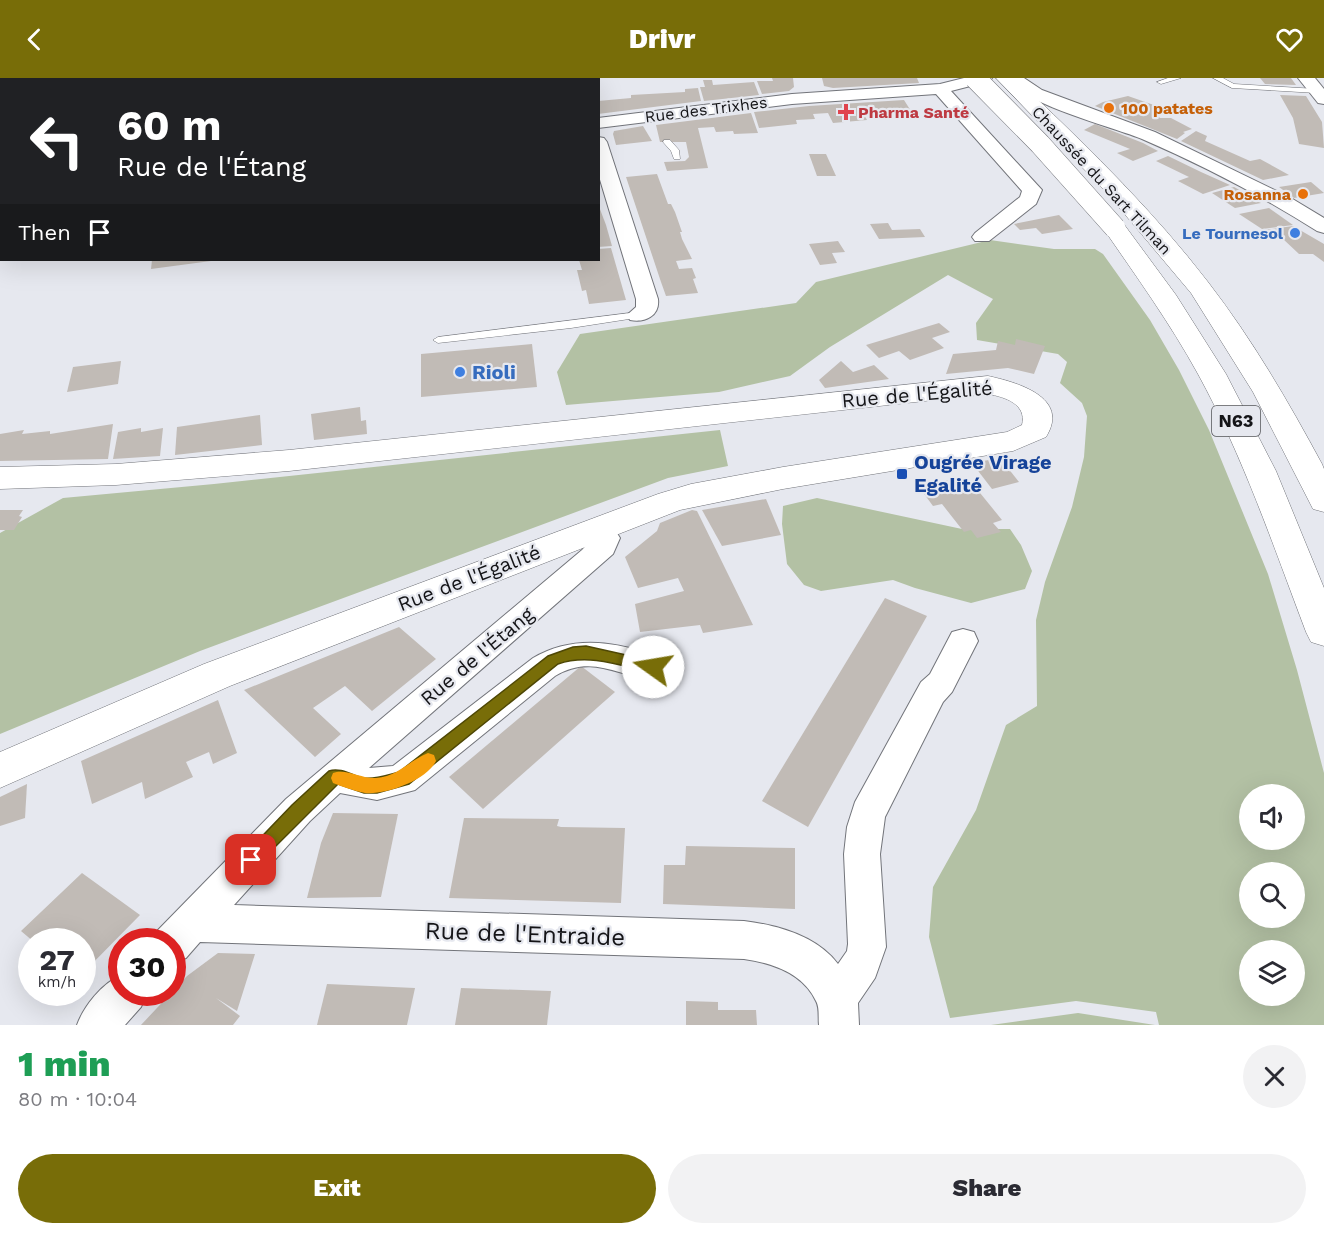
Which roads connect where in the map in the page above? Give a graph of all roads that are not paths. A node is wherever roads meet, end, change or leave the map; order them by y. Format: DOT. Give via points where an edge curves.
graph roads {
  1 [pos="975,78"];
  2 [pos="984,78"];
  3 [pos="1005,78"];
  4 [pos="1013,78"];
  5 [pos="1177,78"];
  6 [pos="1216,78"];
  7 [pos="1161,82"];
  8 [pos="1318,87"];
  9 [pos="940,89"];
  10 [pos="600,123"];
  11 [pos="667,142"];
  12 [pos="600,148"];
  13 [pos="677,157"];
  14 [pos="1324,203"];
  15 [pos="1293,208"];
  16 [pos="1324,227"];
  17 [pos="982,237"];
  18 [pos="638,315"];
  19 [pos="438,340"];
  20 [pos="0,478"];
  21 [pos="1324,501"];
  22 [pos="600,529"];
  23 [pos="1324,632"];
  24 [pos="963,641"];
  25 [pos="653,667"];
  26 [pos="0,770"];
  27 [pos="335,776"];
  28 [pos="186,929"];
  29 [pos="186,933"];
  30 [pos="115,1006"];
  31 [pos="838,1011"];
  32 [pos="97,1025"];
  1 -- 23 [label="main road, Chaussée du Sart Tilman / N63, bridge" via="1115,228 1163,295 1212,374 1261,471"];
  2 -- 9 [label="street, Rue des Trixhes"];
  3 -- 21 [label="main road, Chaussée du Sart Tilman / N63" via="1149,225 1208,299 1253,369"];
  4 -- 15 [label="street" via="1036,94 1156,140"];
  5 -- 7 [label="lane"];
  6 -- 8 [label="lane" via="1232,86"];
  9 -- 10 [label="street, Rue des Trixhes" via="811,90 659,120"];
  9 -- 17 [label="street" via="1032,190 1029,200"];
  11 -- 13 [label="lane"];
  12 -- 18 [label="street" via="647,299 646,311"];
  14 -- 15 [label="street"];
  15 -- 16 [label="street"];
  18 -- 19 [label="lane"];
  20 -- 22 [label="main road, Rue de l'Égalité" via="174,471 988,385 1024,396 1039,420 1036,430 1013,441 691,495"];
  22 -- 26 [label="main road, Rue de l'Égalité" via="217,675"];
  22 -- 27 [label="street, Rue de l'Étang" via="606,538 592,558"];
  24 -- 31 [label="street" via="941,683 932,692 863,827 861,859 867,950"];
  25 -- 27 [label="street" via="597,654 563,655 403,779 364,785"];
  27 -- 28 [label="street, Rue de l'Étang"];
  29 -- 31 [label="street, Rue de l'Entraide" via="744,940 791,951 813,966 829,984"];
  30 -- 32 [label="street"];
}
